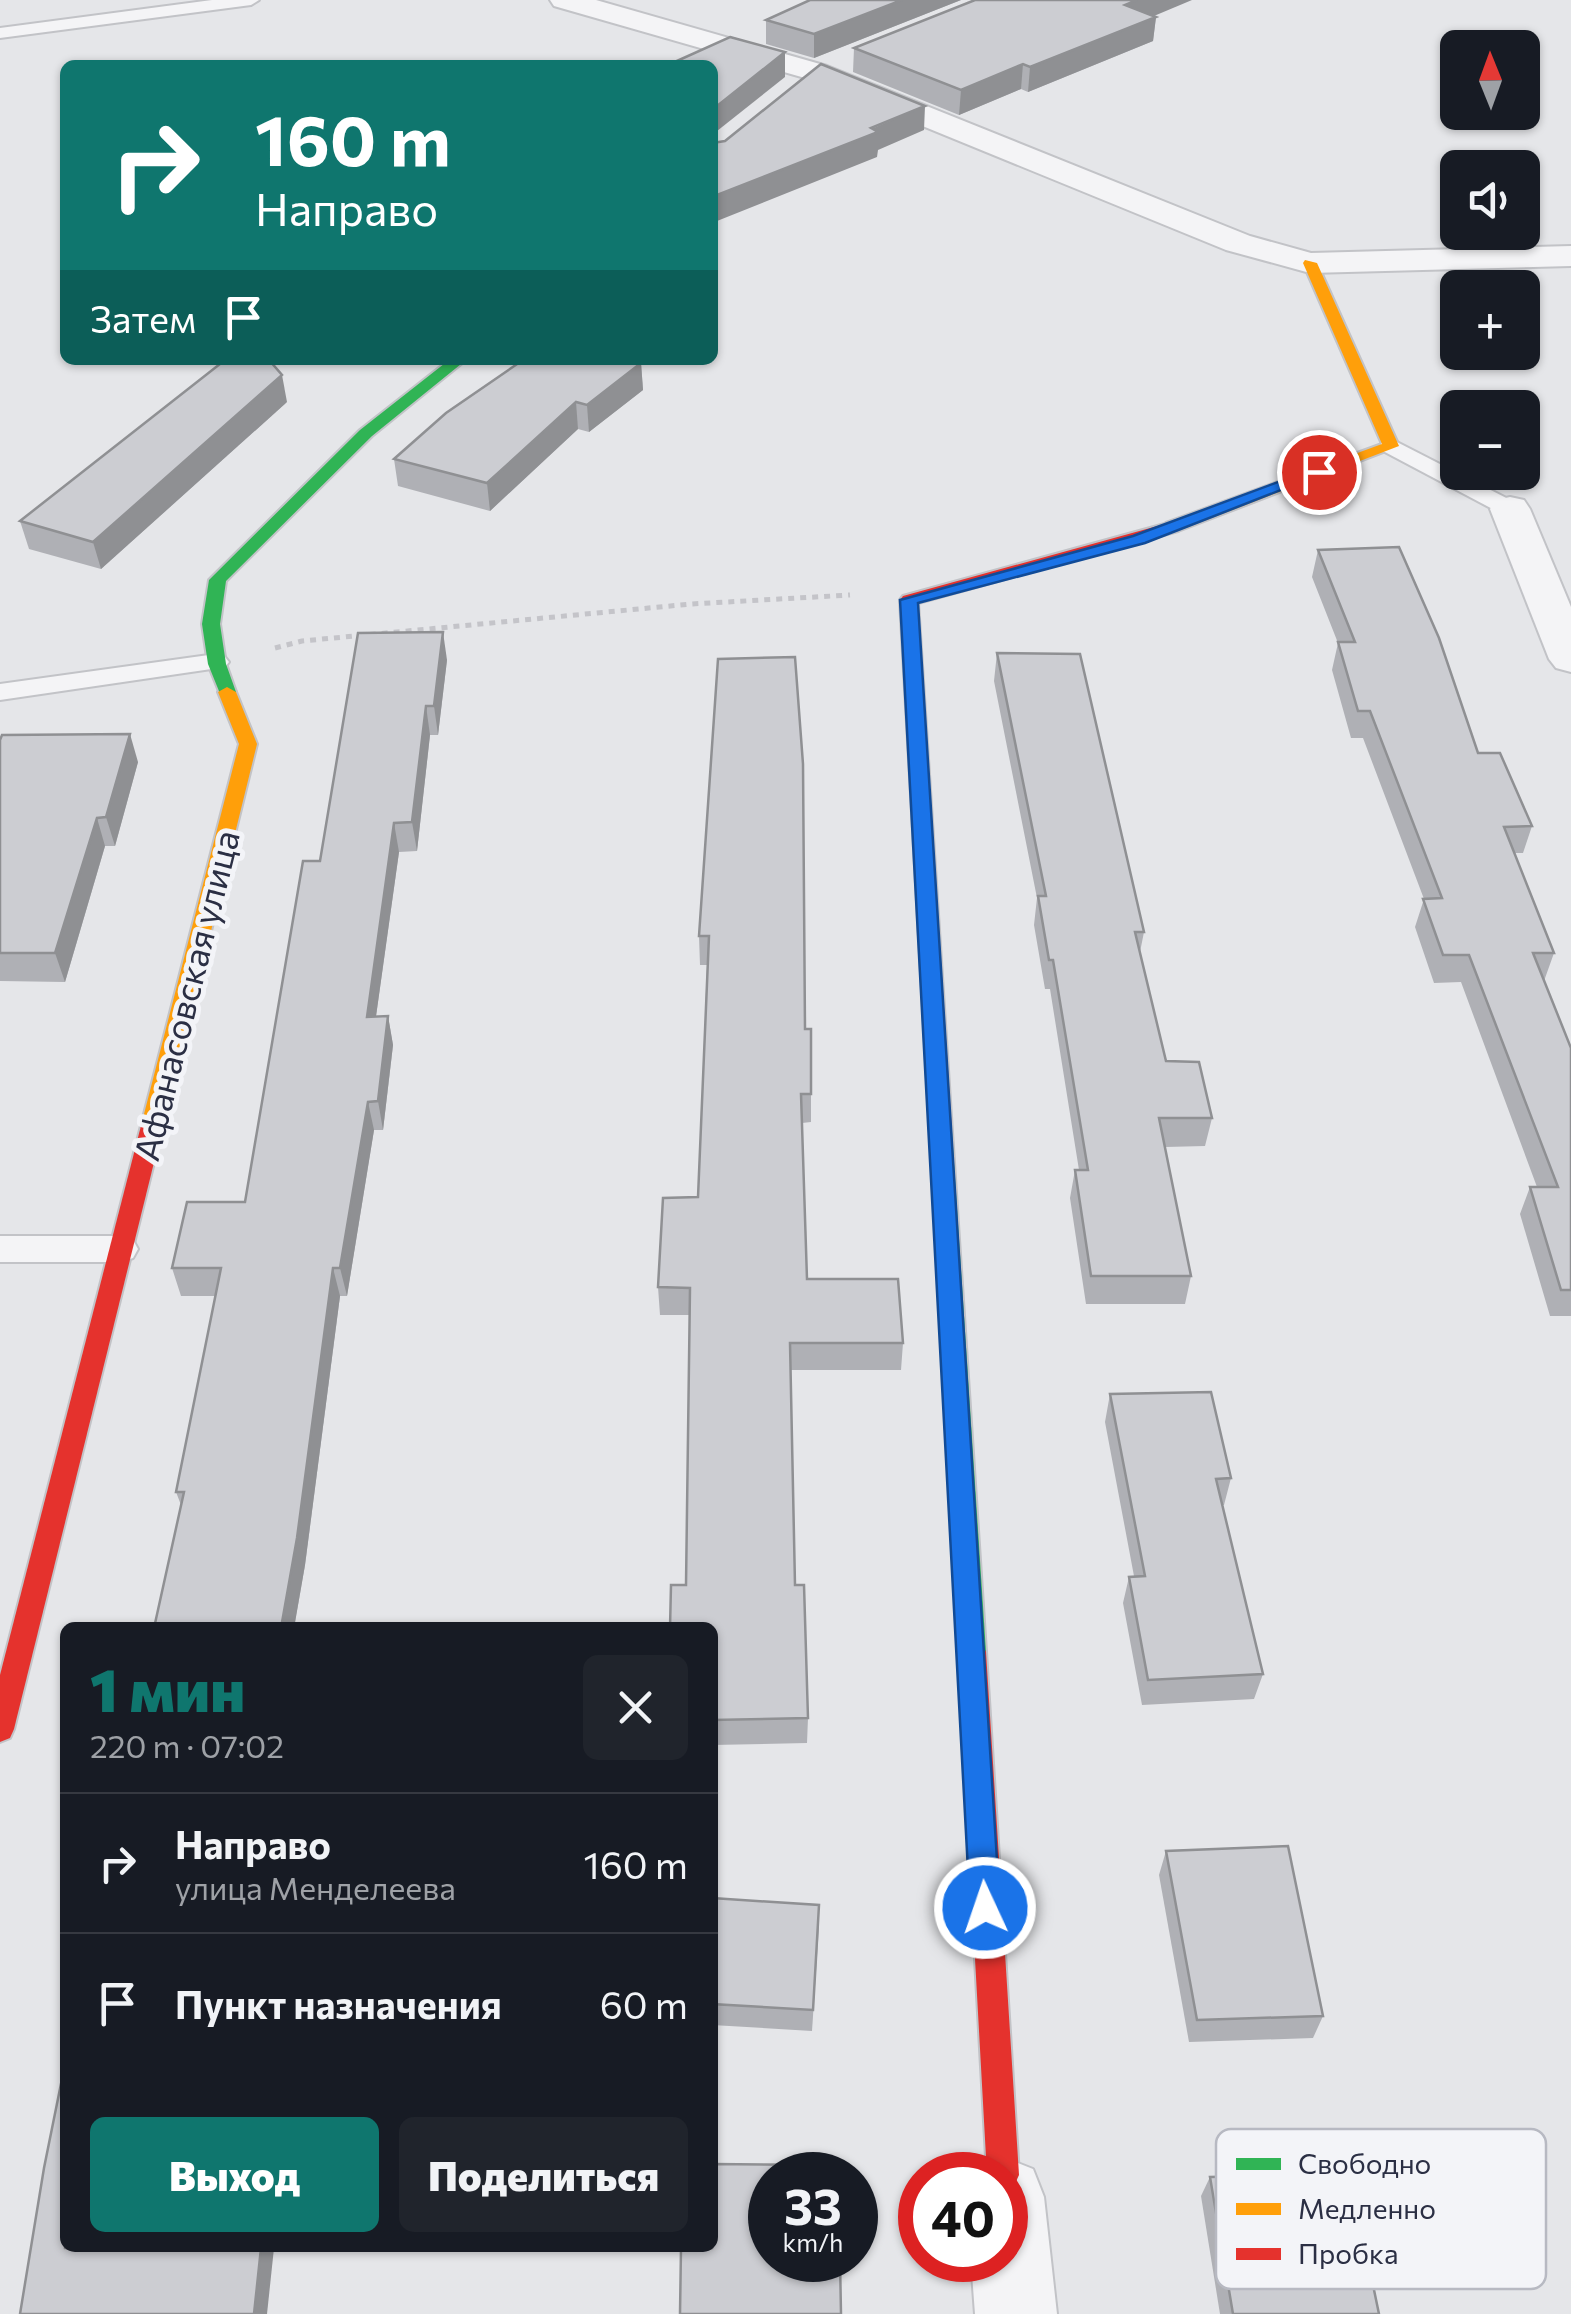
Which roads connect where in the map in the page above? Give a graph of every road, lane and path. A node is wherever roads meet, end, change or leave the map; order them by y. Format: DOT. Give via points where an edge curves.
graph roads {
  1 [pos="251,0"];
  2 [pos="564,0"];
  3 [pos="0,34"];
  4 [pos="852,58"];
  5 [pos="816,72"];
  6 [pos="786,96"];
  7 [pos="1571,256"];
  8 [pos="1310,263"];
  9 [pos="452,365"];
  10 [pos="1391,446"];
  11 [pos="1510,509"];
  12 [pos="909,600"];
  13 [pos="1571,659"];
  14 [pos="216,662"];
  15 [pos="0,692"];
  16 [pos="0,1249"];
  17 [pos="121,1249"];
  18 [pos="0,1729"];
  19 [pos="1002,2152"];
  20 [pos="1013,2282"];
  21 [pos="1016,2314"];
  1 -- 3 [label="lane"];
  2 -- 5 [label="street"];
  4 -- 5 [label="street"];
  5 -- 6 [label="street"];
  5 -- 8 [label="street" via="1238,243"];
  7 -- 8 [label="street"];
  8 -- 10 [label="street"];
  9 -- 14 [label="street, Афанасовская улица" via="366,433 218,580 209,608"];
  10 -- 11 [label="lane"];
  10 -- 12 [label="street" via="1139,539"];
  11 -- 13 [label="street"];
  12 -- 14 [label="path" via="844,594 505,620 302,642"];
  12 -- 19 [label="street"];
  14 -- 15 [label="lane"];
  14 -- 17 [label="street, Афанасовская улица" via="248,744"];
  16 -- 17 [label="lane"];
  17 -- 18 [label="street, Афанасовская улица"];
  20 -- 21 [label="street"];
}
